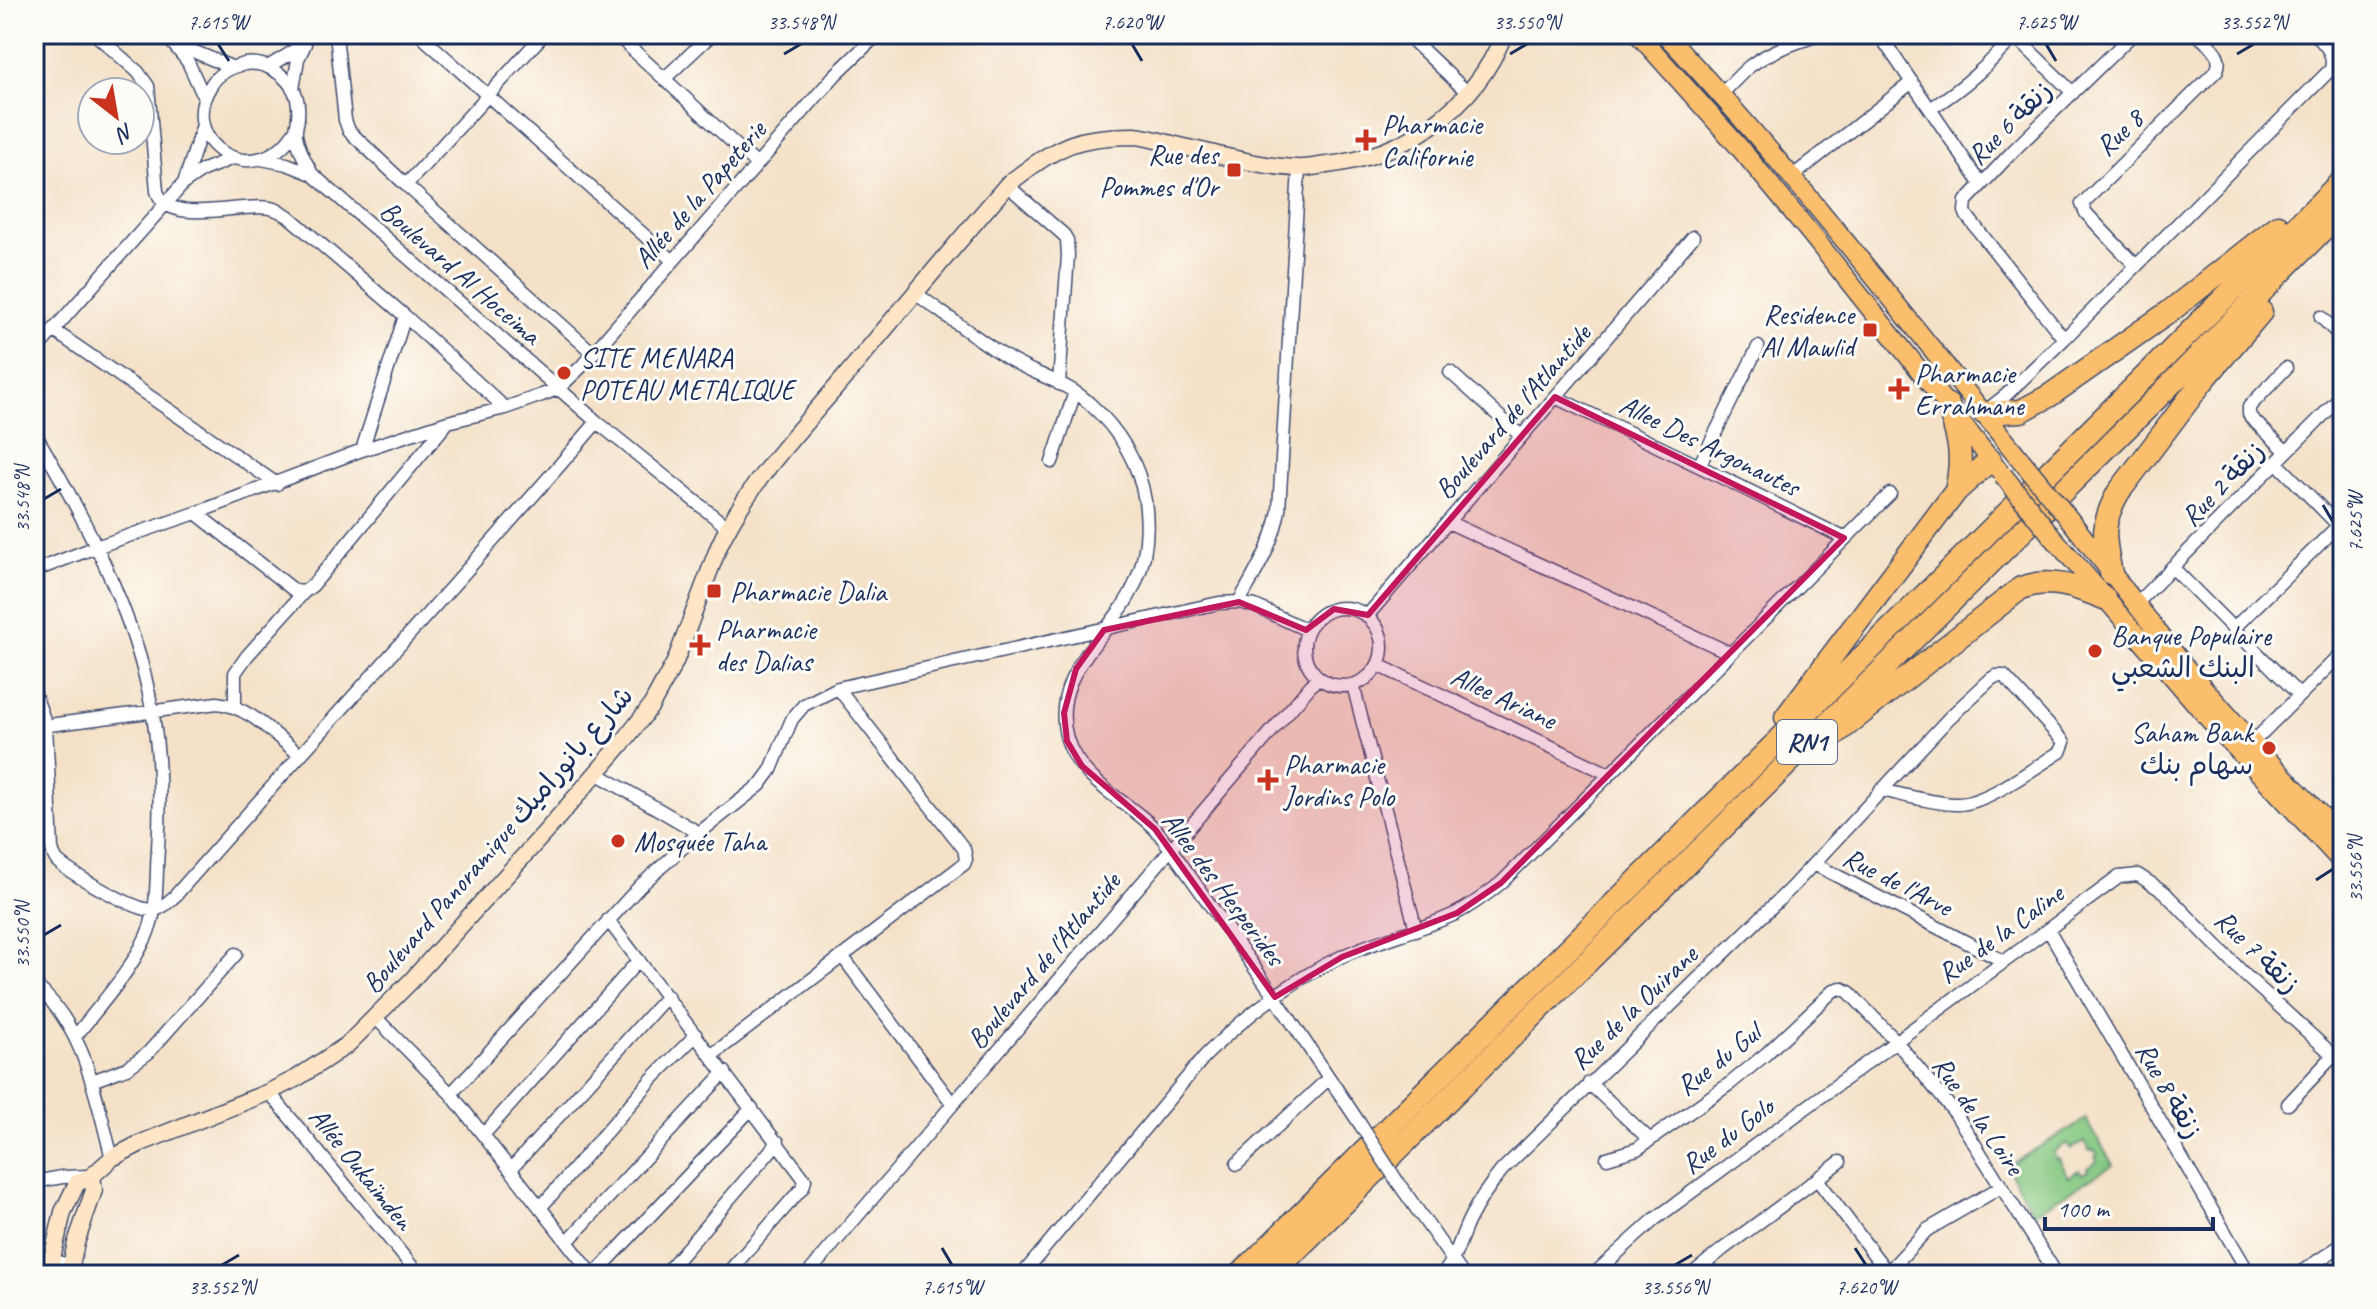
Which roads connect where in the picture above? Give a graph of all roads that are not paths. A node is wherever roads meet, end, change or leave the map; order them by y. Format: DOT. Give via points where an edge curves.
graph roads {
  1 [pos="95,34"];
  2 [pos="336,34"];
  3 [pos="419,34"];
  4 [pos="544,34"];
  5 [pos="616,34"];
  6 [pos="712,34"];
  7 [pos="878,34"];
  8 [pos="1406,34"];
  9 [pos="1504,34"];
  10 [pos="1638,34"];
  11 [pos="1665,34"];
  12 [pos="1822,34"];
  13 [pos="1879,34"];
  14 [pos="2133,34"];
  15 [pos="2197,34"];
  16 [pos="2315,34"];
  17 [pos="2014,35"];
  18 [pos="309,37"];
  19 [pos="169,38"];
  20 [pos="231,67"];
  21 [pos="268,67"];
  22 [pos="665,78"];
  23 [pos="1912,82"];
  24 [pos="293,89"];
  25 [pos="2073,93"];
  26 [pos="488,94"];
  27 [pos="1469,94"];
  28 [pos="1721,94"];
  29 [pos="204,97"];
  30 [pos="1930,109"];
  31 [pos="203,125"];
  32 [pos="295,131"];
  33 [pos="233,158"];
  34 [pos="261,159"];
  35 [pos="756,164"];
  36 [pos="1299,169"];
  37 [pos="312,174"];
  38 [pos="1793,176"];
  39 [pos="2343,177"];
  40 [pos="184,183"];
  41 [pos="1981,184"];
  42 [pos="406,185"];
  43 [pos="1007,185"];
  44 [pos="164,205"];
  45 [pos="2343,211"];
  46 [pos="1693,237"];
  47 [pos="672,260"];
  48 [pos="2135,265"];
  49 [pos="915,293"];
  50 [pos="405,316"];
  51 [pos="2321,317"];
  52 [pos="53,330"];
  53 [pos="2064,339"];
  54 [pos="2343,339"];
  55 [pos="1758,347"];
  56 [pos="34,352"];
  57 [pos="593,353"];
  58 [pos="2286,368"];
  59 [pos="1450,372"];
  60 [pos="1059,384"];
  61 [pos="559,388"];
  62 [pos="1075,392"];
  63 [pos="2343,395"];
  64 [pos="1555,397"];
  65 [pos="1948,405"];
  66 [pos="505,408"];
  67 [pos="1984,413"];
  68 [pos="448,422"];
  69 [pos="597,422"];
  70 [pos="34,432"];
  71 [pos="1521,436"];
  72 [pos="362,450"];
  73 [pos="2286,451"];
  74 [pos="1052,462"];
  75 [pos="2276,462"];
  76 [pos="1699,466"];
  77 [pos="1996,468"];
  78 [pos="277,484"];
  79 [pos="1956,491"];
  80 [pos="1890,494"];
  81 [pos="196,513"];
  82 [pos="1448,522"];
  83 [pos="2341,526"];
  84 [pos="727,527"];
  85 [pos="1844,538"];
  86 [pos="96,547"];
  87 [pos="2172,567"];
  88 [pos="34,571"];
  89 [pos="2111,573"];
  90 [pos="304,592"];
  91 [pos="2104,598"];
  92 [pos="1239,602"];
  93 [pos="2135,605"];
  94 [pos="1367,616"];
  95 [pos="2233,629"];
  96 [pos="1104,630"];
  97 [pos="1307,630"];
  98 [pos="1730,653"];
  99 [pos="2342,654"];
  100 [pos="1378,665"];
  101 [pos="1318,677"];
  102 [pos="1353,685"];
  103 [pos="838,688"];
  104 [pos="34,692"];
  105 [pos="2299,695"];
  106 [pos="235,707"];
  107 [pos="152,710"];
  108 [pos="40,726"];
  109 [pos="2252,743"];
  110 [pos="299,754"];
  111 [pos="1746,772"];
  112 [pos="596,773"];
  113 [pos="1609,774"];
  114 [pos="1881,790"];
  115 [pos="1734,814"];
  116 [pos="699,833"];
  117 [pos="2343,838"];
  118 [pos="1170,848"];
  119 [pos="2343,863"];
  120 [pos="1814,864"];
  121 [pos="2138,875"];
  122 [pos="154,910"];
  123 [pos="608,920"];
  124 [pos="2048,929"];
  125 [pos="1416,930"];
  126 [pos="236,954"];
  127 [pos="842,956"];
  128 [pos="639,960"];
  129 [pos="2003,961"];
  130 [pos="34,984"];
  131 [pos="1849,992"];
  132 [pos="667,996"];
  133 [pos="1275,997"];
  134 [pos="375,1017"];
  135 [pos="696,1035"];
  136 [pos="75,1037"];
  137 [pos="1895,1040"];
  138 [pos="712,1055"];
  139 [pos="2338,1060"];
  140 [pos="725,1072"];
  141 [pos="1329,1078"];
  142 [pos="92,1081"];
  143 [pos="1589,1083"];
  144 [pos="269,1092"];
  145 [pos="451,1094"];
  146 [pos="952,1103"];
  147 [pos="2288,1104"];
  148 [pos="752,1108"];
  149 [pos="484,1134"];
  150 [pos="1650,1140"];
  151 [pos="778,1142"];
  152 [pos="112,1158"];
  153 [pos="1607,1158"];
  154 [pos="1840,1162"];
  155 [pos="1237,1164"];
  156 [pos="511,1169"];
  157 [pos="92,1176"];
  158 [pos="1817,1179"];
  159 [pos="34,1182"];
  160 [pos="2001,1187"];
  161 [pos="540,1208"];
  162 [pos="567,1242"];
  163 [pos="2342,1246"];
  164 [pos="1453,1261"];
  165 [pos="49,1268"];
  166 [pos="74,1272"];
  167 [pos="1886,1273"];
  168 [pos="419,1275"];
  169 [pos="594,1275"];
  170 [pos="664,1275"];
  171 [pos="726,1275"];
  172 [pos="807,1275"];
  173 [pos="1022,1275"];
  174 [pos="1240,1275"];
  175 [pos="1271,1275"];
  176 [pos="1442,1275"];
  177 [pos="1463,1275"];
  178 [pos="1593,1275"];
  179 [pos="1691,1275"];
  180 [pos="2057,1275"];
  181 [pos="2250,1275"];
  182 [pos="2297,1275"];
  1 -- 44 [label="street" via="148,86 157,191"];
  2 -- 42 [label="street" via="346,126"];
  3 -- 26 [label="street"];
  4 -- 26 [label="street"];
  5 -- 22 [label="street"];
  6 -- 22 [label="street"];
  7 -- 35 [label="street, Allée de la Papeterie"];
  8 -- 27 [label="street"];
  9 -- 27 [label="main road, Boulevard Panoramique شارع بانوراميك"];
  10 -- 65 [label="main road" via="1739,147"];
  11 -- 28 [label="main road"];
  12 -- 28 [label="street" via="1750,66"];
  13 -- 23 [label="street"];
  14 -- 25 [label="street, Rue 6 زنقة"];
  15 -- 48 [label="street, Rue 8" via="2219,58 2217,70 2082,204"];
  16 -- 48 [label="street" via="2329,51 2331,69"];
  17 -- 25 [label="street"];
  17 -- 30 [label="street" via="1991,63"];
  18 -- 21 [label="street"];
  18 -- 24 [label="street" via="298,59"];
  19 -- 20 [label="street"];
  19 -- 29 [label="street" via="188,62"];
  20 -- 21 [label="street"];
  20 -- 29 [label="street" via="214,79"];
  21 -- 24 [label="street"];
  22 -- 35 [label="street"];
  23 -- 30 [label="street"];
  23 -- 38 [label="street"];
  24 -- 32 [label="street" via="298,102"];
  25 -- 41 [label="street, Rue 6 زنقة"];
  26 -- 42 [label="street"];
  26 -- 47 [label="street"];
  27 -- 36 [label="main road, Boulevard Panoramique شارع بانوراميك" via="1443,118 1370,157"];
  28 -- 38 [label="main road"];
  29 -- 31 [label="street"];
  30 -- 41 [label="street"];
  31 -- 33 [label="street" via="209,139"];
  31 -- 40 [label="street"];
  32 -- 34 [label="street" via="275,154"];
  32 -- 37 [label="street, Boulevard Al Hoceima"];
  33 -- 34 [label="street"];
  33 -- 40 [label="street"];
  34 -- 37 [label="street, Boulevard Al Hoceima"];
  35 -- 47 [label="street, Allée de la Papeterie"];
  36 -- 43 [label="main road, Boulevard Panoramique شارع بانوراميك" via="1136,136 1089,139 1029,167"];
  36 -- 92 [label="street" via="1279,510 1267,553"];
  37 -- 61 [label="street, Boulevard Al Hoceima"];
  38 -- 67 [label="main road"];
  39 -- 67 [label="highway" via="2169,312 2049,396 2021,411"];
  39 -- 111 [label="highway, RN1"];
  40 -- 44 [label="street"];
  41 -- 53 [label="street, Rue 6 زنقة" via="1966,201 1967,216"];
  42 -- 57 [label="street"];
  43 -- 49 [label="main road, Boulevard Panoramique شارع بانوراميك"];
  43 -- 60 [label="street" via="1067,240"];
  44 -- 50 [label="street" via="188,211 278,210"];
  44 -- 52 [label="street"];
  45 -- 89 [label="highway" via="2318,250 2210,372 2118,493 2105,529"];
  45 -- 115 [label="highway, RN1"];
  46 -- 64 [label="street, Boulevard de l'Atlantide"];
  47 -- 57 [label="street, Allée de la Papeterie"];
  48 -- 53 [label="street"];
  49 -- 60 [label="street, Allee des Hesperides" via="1010,360"];
  49 -- 84 [label="main road, Boulevard Panoramique شارع بانوراميك" via="767,469"];
  50 -- 66 [label="street"];
  50 -- 72 [label="street"];
  51 -- 54 [label="street"];
  52 -- 56 [label="street"];
  52 -- 78 [label="street"];
  53 -- 67 [label="street"];
  55 -- 76 [label="street"];
  57 -- 61 [label="street, Allée de la Papeterie"];
  58 -- 73 [label="street" via="2248,411"];
  59 -- 71 [label="street"];
  60 -- 62 [label="street, Allee des Hesperides"];
  61 -- 66 [label="street"];
  61 -- 69 [label="street, Boulevard Al Hoceima"];
  62 -- 74 [label="street"];
  62 -- 96 [label="street, Allee des Hesperides" via="1110,424 1129,452 1142,485 1148,523 1135,585"];
  63 -- 73 [label="street, Rue 2 زنقة"];
  64 -- 71 [label="street, Boulevard de l'Atlantide"];
  64 -- 76 [label="street, Allee Des Argonautes"];
  65 -- 77 [label="main road"];
  65 -- 79 [label="highway" via="1961,455"];
  66 -- 68 [label="street"];
  67 -- 89 [label="main road, bridge"];
  68 -- 72 [label="street"];
  68 -- 90 [label="street"];
  69 -- 84 [label="street, Boulevard Al Hoceima"];
  69 -- 110 [label="street"];
  70 -- 86 [label="street"];
  71 -- 82 [label="street, Boulevard de l'Atlantide"];
  72 -- 78 [label="street"];
  73 -- 75 [label="street, Rue 2 زنقة"];
  75 -- 83 [label="street"];
  75 -- 87 [label="street, Rue 2 زنقة"];
  76 -- 85 [label="street, Allee Des Argonautes"];
  77 -- 79 [label="highway"];
  77 -- 91 [label="main road, bridge"];
  78 -- 81 [label="street"];
  79 -- 111 [label="highway"];
  80 -- 85 [label="street"];
  81 -- 86 [label="street"];
  81 -- 90 [label="street" via="295,591"];
  82 -- 94 [label="street, Boulevard de l'Atlantide"];
  82 -- 98 [label="street"];
  83 -- 95 [label="street"];
  84 -- 112 [label="main road, Boulevard Panoramique شارع بانوراميك" via="675,662 651,706"];
  85 -- 98 [label="street"];
  86 -- 88 [label="street"];
  86 -- 107 [label="street" via="143,668"];
  87 -- 93 [label="street, Rue 2 زنقة"];
  87 -- 95 [label="street"];
  89 -- 93 [label="main road"];
  90 -- 106 [label="street" via="235,673"];
  91 -- 115 [label="highway" via="2064,584 2021,588"];
  91 -- 119 [label="main road"];
  92 -- 96 [label="street"];
  92 -- 97 [label="street"];
  93 -- 109 [label="main road"];
  94 -- 97 [label="street" via="1349,608 1334,609"];
  94 -- 100 [label="street" via="1381,636"];
  95 -- 105 [label="street"];
  96 -- 103 [label="street"];
  96 -- 118 [label="street, Allee des Hesperides" via="1067,691 1067,741 1107,793 1155,829"];
  97 -- 101 [label="street" via="1305,658"];
  98 -- 113 [label="street"];
  99 -- 105 [label="street"];
  100 -- 102 [label="street"];
  100 -- 113 [label="street, Allee Ariane"];
  101 -- 102 [label="street" via="1336,686"];
  101 -- 118 [label="street, Boulevard de l'Atlantide"];
  102 -- 125 [label="street"];
  103 -- 116 [label="street" via="804,705 760,785"];
  103 -- 127 [label="street" via="966,855 964,864"];
  104 -- 108 [label="street"];
  105 -- 109 [label="street"];
  106 -- 107 [label="street" via="217,703"];
  106 -- 110 [label="street"];
  107 -- 108 [label="street"];
  107 -- 122 [label="street" via="159,781"];
  108 -- 122 [label="street" via="54,856 127,904"];
  109 -- 117 [label="main road"];
  110 -- 122 [label="street" via="175,896"];
  111 -- 174 [label="highway, RN1"];
  112 -- 116 [label="street"];
  112 -- 134 [label="main road, Boulevard Panoramique شارع بانوراميك"];
  113 -- 125 [label="street" via="1480,900"];
  114 -- 114 [label="street, Rue de la Ouirane" via="1996,676 2004,676 2064,742 2060,752 1969,803 1955,805"];
  114 -- 120 [label="street, Rue de la Ouirane"];
  115 -- 175 [label="highway, RN1"];
  116 -- 123 [label="street"];
  118 -- 133 [label="street, Allee des Hesperides"];
  118 -- 146 [label="street, Boulevard de l'Atlantide"];
  120 -- 129 [label="street, Rue de l'Arve"];
  120 -- 143 [label="street, Rue de la Ouirane"];
  121 -- 124 [label="street, Rue de la Caline" via="2106,884"];
  121 -- 139 [label="street, Rue 7 زنقة" via="2164,892"];
  122 -- 136 [label="street" via="129,967"];
  123 -- 128 [label="street"];
  123 -- 145 [label="street"];
  124 -- 129 [label="street, Rue de la Caline"];
  124 -- 181 [label="street, Rue 8 زنقة"];
  125 -- 133 [label="street" via="1342,957"];
  126 -- 142 [label="street" via="139,1060"];
  127 -- 138 [label="street"];
  127 -- 146 [label="street"];
  128 -- 132 [label="street"];
  128 -- 149 [label="street"];
  129 -- 137 [label="street, Rue de la Caline"];
  130 -- 136 [label="street"];
  131 -- 137 [label="street, Rue de la Loire"];
  131 -- 150 [label="street, Rue du Gul" via="1834,990 1755,1063"];
  132 -- 135 [label="street"];
  132 -- 156 [label="street"];
  133 -- 141 [label="street, Allee des Hesperides"];
  133 -- 173 [label="street" via="1205,1056"];
  134 -- 144 [label="main road, Boulevard Panoramique شارع بانوراميك" via="347,1045"];
  134 -- 145 [label="street"];
  135 -- 138 [label="street"];
  135 -- 161 [label="street"];
  136 -- 142 [label="street"];
  137 -- 160 [label="street, Rue de la Loire" via="1972,1136"];
  137 -- 178 [label="street, Rue du Golo" via="1655,1219"];
  138 -- 140 [label="street"];
  139 -- 147 [label="street"];
  140 -- 148 [label="street"];
  140 -- 162 [label="street"];
  141 -- 155 [label="street"];
  141 -- 164 [label="street, Allee des Hesperides, bridge"];
  142 -- 152 [label="street"];
  143 -- 150 [label="street"];
  143 -- 164 [label="street, Rue de la Ouirane" via="1483,1194"];
  144 -- 152 [label="main road, Boulevard Panoramique شارع بانوراميك"];
  144 -- 168 [label="street, Allée Oukaïmden"];
  145 -- 149 [label="street"];
  146 -- 172 [label="street, Boulevard de l'Atlantide"];
  148 -- 151 [label="street"];
  148 -- 169 [label="street"];
  149 -- 156 [label="street"];
  150 -- 153 [label="street, Rue du Gul"];
  151 -- 170 [label="street"];
  151 -- 171 [label="street" via="805,1183"];
  152 -- 157 [label="main road, Boulevard Panoramique شارع بانوراميك"];
  154 -- 158 [label="street"];
  156 -- 161 [label="street"];
  157 -- 159 [label="street"];
  157 -- 165 [label="main road, Boulevard Panoramique شارع بانوراميك" via="72,1191"];
  157 -- 166 [label="main road" via="94,1190"];
  158 -- 167 [label="street"];
  158 -- 179 [label="street"];
  160 -- 167 [label="street" via="1927,1230"];
  160 -- 180 [label="street, Rue de la Loire"];
  161 -- 162 [label="street"];
  162 -- 169 [label="street"];
  163 -- 182 [label="street"];
  164 -- 176 [label="street, Rue de la Ouirane"];
  164 -- 177 [label="street, Allee des Hesperides"];
  165 -- 166 [label="street"];
}
